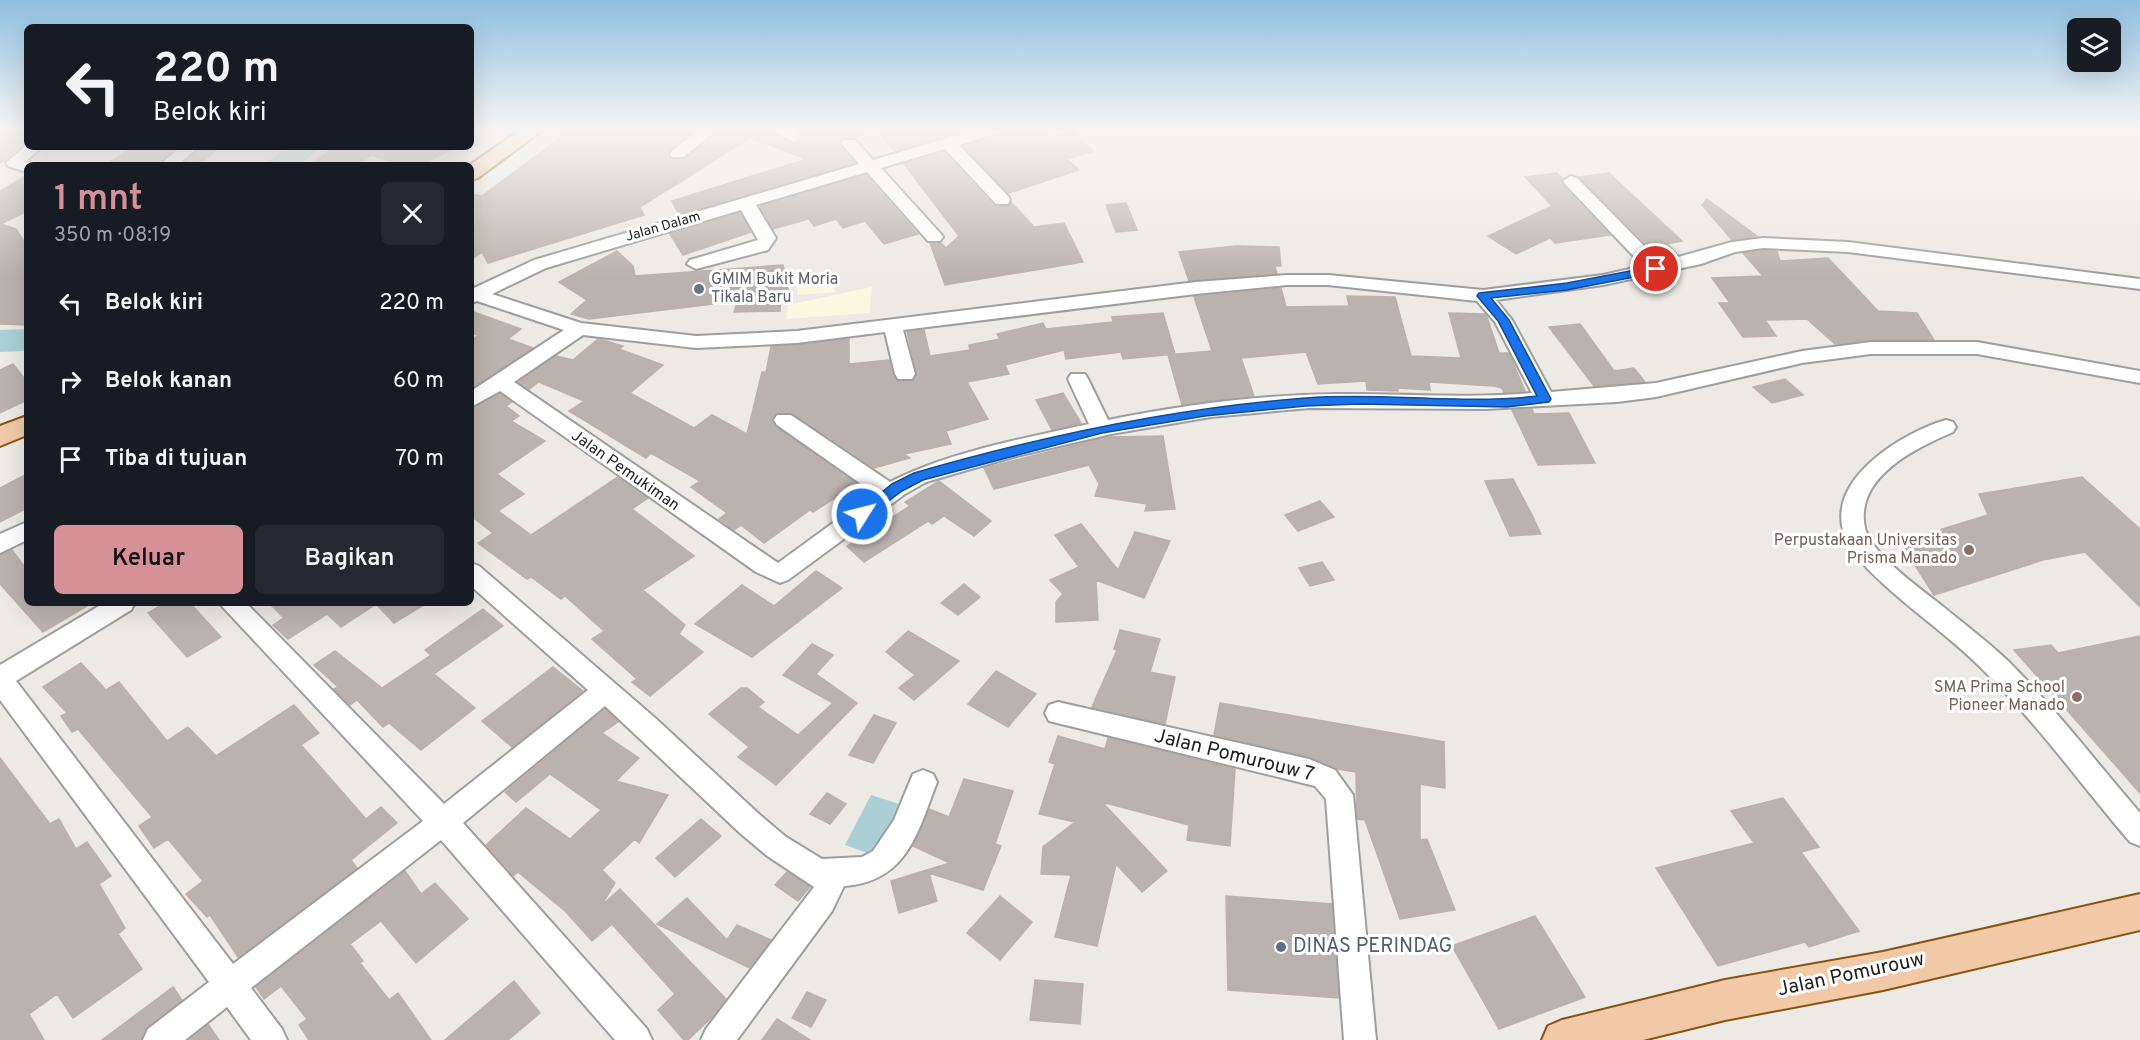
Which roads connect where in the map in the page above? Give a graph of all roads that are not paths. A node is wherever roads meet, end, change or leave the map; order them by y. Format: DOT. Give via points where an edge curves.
graph roads {
  1 [pos="830,179"];
  2 [pos="880,179"];
  3 [pos="982,179"];
  4 [pos="1571,181"];
  5 [pos="1002,200"];
  6 [pos="746,203"];
  7 [pos="934,237"];
  8 [pos="696,264"];
  9 [pos="1656,269"];
  10 [pos="2140,284"];
  11 [pos="474,294"];
  12 [pos="474,296"];
  13 [pos="1483,296"];
  14 [pos="892,327"];
  15 [pos="579,329"];
  16 [pos="905,374"];
  17 [pos="2140,377"];
  18 [pos="1078,379"];
  19 [pos="500,382"];
  20 [pos="474,398"];
  21 [pos="1545,399"];
  22 [pos="784,420"];
  23 [pos="24,426"];
  24 [pos="1946,427"];
  25 [pos="1102,429"];
  26 [pos="0,437"];
  27 [pos="890,493"];
  28 [pos="24,532"];
  29 [pos="0,544"];
  30 [pos="474,575"];
  31 [pos="118,606"];
  32 [pos="234,606"];
  33 [pos="0,679"];
  34 [pos="606,690"];
  35 [pos="1058,713"];
  36 [pos="923,782"];
  37 [pos="443,822"];
  38 [pos="2140,833"];
  39 [pos="819,873"];
  40 [pos="2140,912"];
  41 [pos="231,984"];
  42 [pos="159,1040"];
  43 [pos="271,1040"];
  44 [pos="636,1040"];
  45 [pos="717,1040"];
  46 [pos="1360,1040"];
  47 [pos="1562,1040"];
  1 -- 6 [label="street, Jalan Dalam"];
  2 -- 7 [label="street"];
  3 -- 5 [label="street"];
  4 -- 9 [label="street"];
  6 -- 8 [label="street" via="766,242"];
  6 -- 11 [label="street, Jalan Dalam" via="540,264"];
  9 -- 10 [label="street" via="1732,247 1798,244 1998,264"];
  9 -- 13 [label="street" via="1567,286"];
  12 -- 15 [label="street"];
  13 -- 14 [label="street" via="1328,280 1287,280"];
  13 -- 21 [label="street" via="1503,320"];
  14 -- 15 [label="street" via="696,342"];
  14 -- 16 [label="street"];
  15 -- 19 [label="street"];
  17 -- 21 [label="street" via="1977,348 1870,348 1802,357 1656,390"];
  18 -- 25 [label="street"];
  19 -- 20 [label="street"];
  19 -- 27 [label="street, Jalan Pemukiman" via="635,479 780,574"];
  21 -- 25 [label="street" via="1507,403 1306,402 1205,412"];
  22 -- 27 [label="street"];
  23 -- 26 [label="main road"];
  24 -- 38 [label="street" via="1914,440 1862,484 1854,506 1853,528 1872,558 2000,670"];
  25 -- 27 [label="street" via="947,467"];
  28 -- 29 [label="street"];
  30 -- 34 [label="street"];
  31 -- 33 [label="street"];
  32 -- 37 [label="street"];
  33 -- 41 [label="street"];
  34 -- 37 [label="street"];
  34 -- 39 [label="street" via="750,824"];
  35 -- 46 [label="street, Jalan Pomurouw 7" via="1309,771 1324,778 1339,795"];
  36 -- 39 [label="street" via="893,849 877,866"];
  37 -- 41 [label="street"];
  37 -- 44 [label="street"];
  39 -- 45 [label="street" via="829,880 830,887 822,901"];
  40 -- 47 [label="main road, Jalan Pomurouw" via="1882,971 1725,1000"];
  41 -- 42 [label="street"];
  41 -- 43 [label="street"];
}
